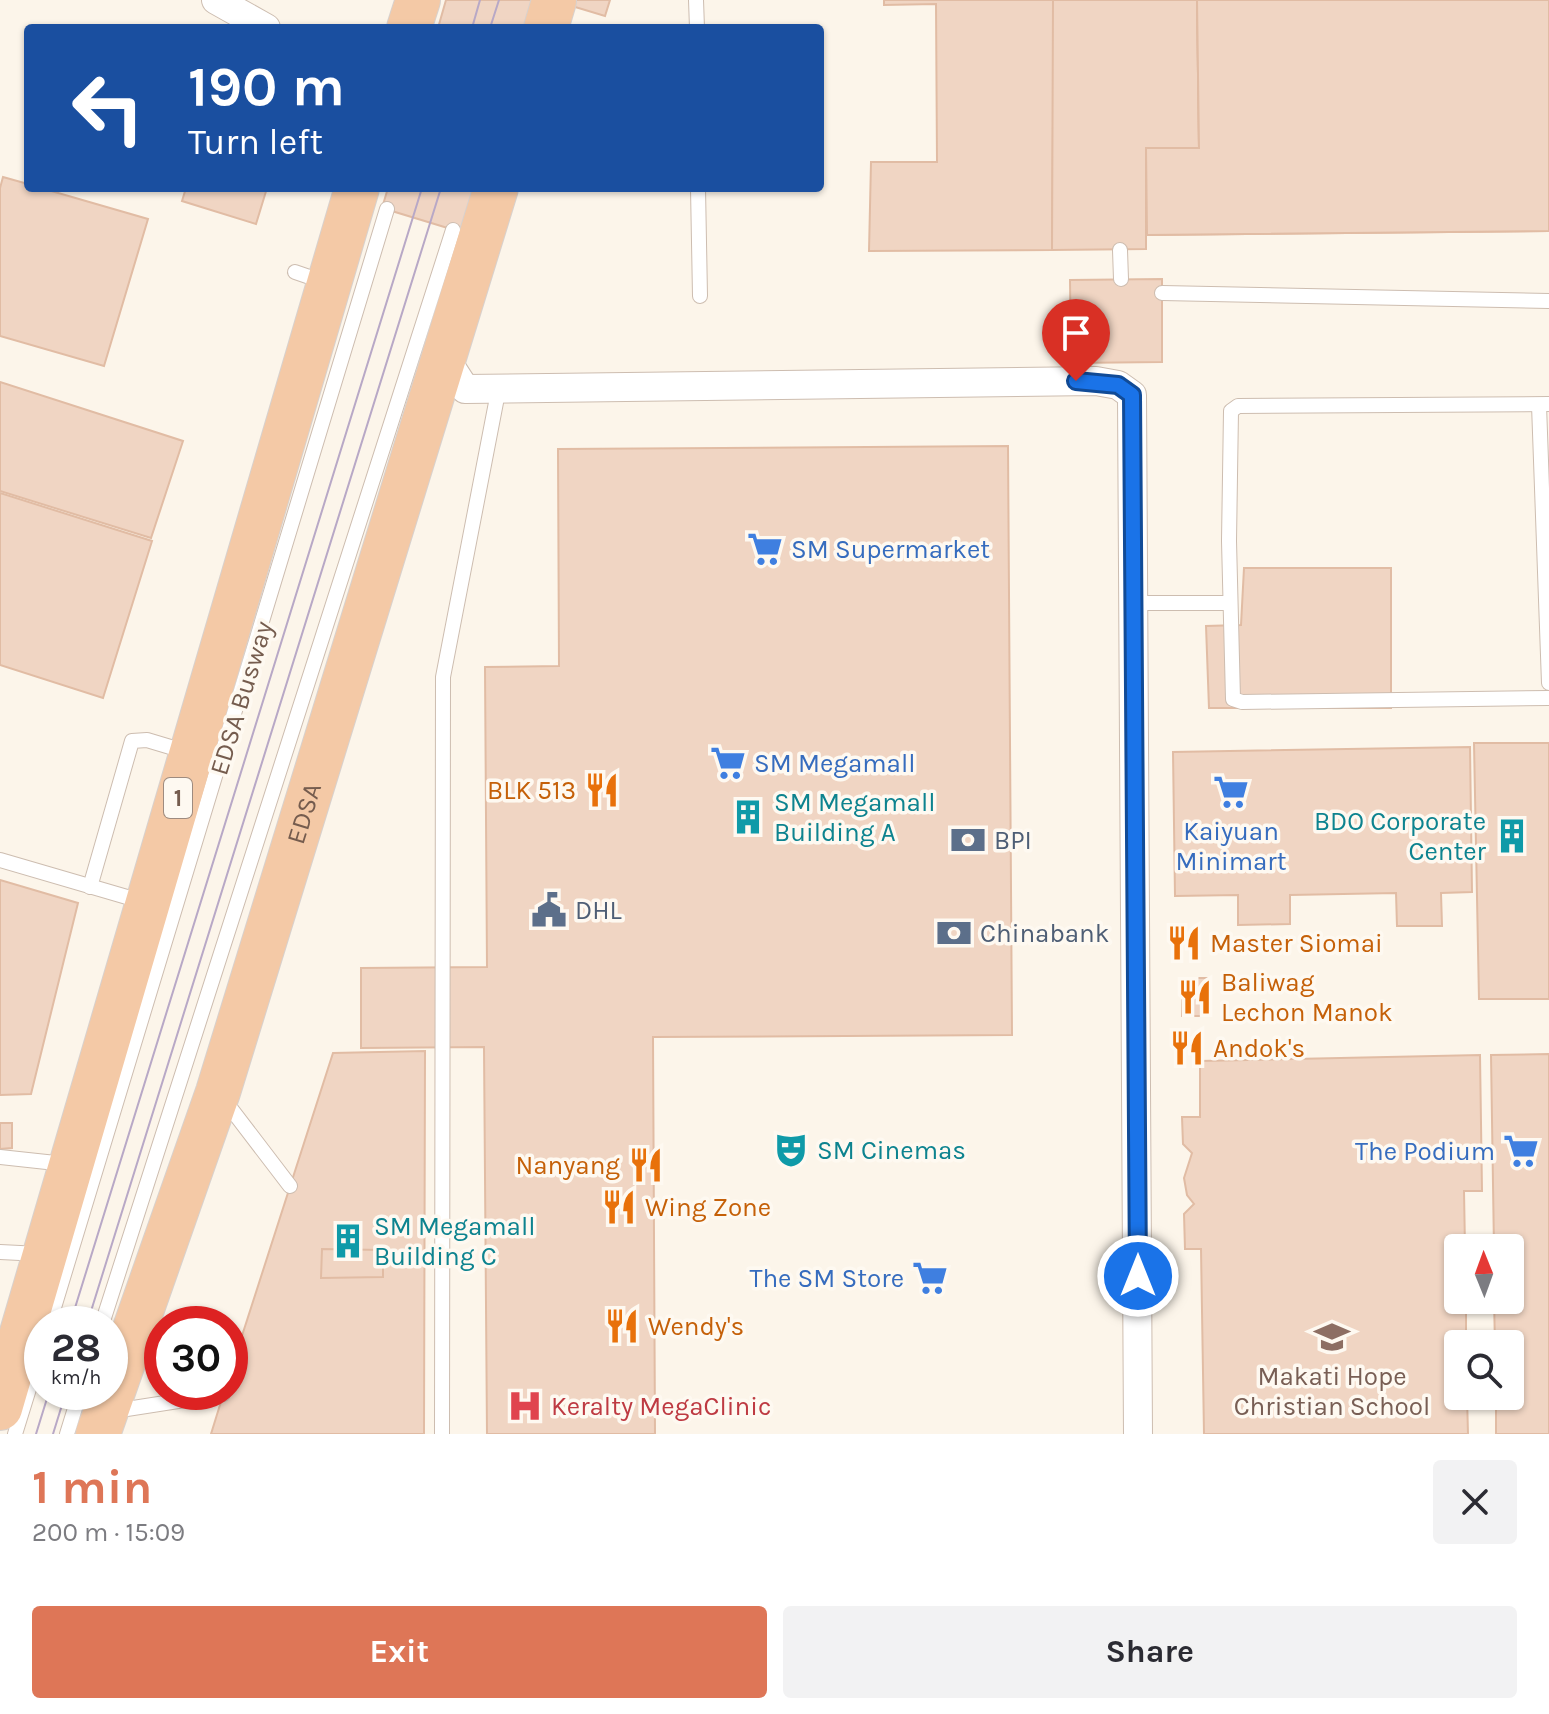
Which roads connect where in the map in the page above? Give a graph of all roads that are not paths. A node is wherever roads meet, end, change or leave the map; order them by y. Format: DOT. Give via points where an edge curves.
graph roads {
  1 [pos="216,0"];
  2 [pos="418,0"];
  3 [pos="696,0"];
  4 [pos="554,1"];
  5 [pos="259,24"];
  6 [pos="410,24"];
  7 [pos="547,24"];
  8 [pos="697,24"];
  9 [pos="495,192"];
  10 [pos="698,192"];
  11 [pos="372,199"];
  12 [pos="453,230"];
  13 [pos="1120,250"];
  14 [pos="1121,279"];
  15 [pos="1162,293"];
  16 [pos="700,296"];
  17 [pos="1549,301"];
  18 [pos="443,355"];
  19 [pos="499,387"];
  20 [pos="1544,404"];
  21 [pos="1133,603"];
  22 [pos="1230,603"];
  23 [pos="1549,683"];
  24 [pos="1549,698"];
  25 [pos="191,753"];
  26 [pos="0,860"];
  27 [pos="90,887"];
  28 [pos="148,903"];
  29 [pos="218,1092"];
  30 [pos="0,1157"];
  31 [pos="74,1166"];
  32 [pos="290,1186"];
  33 [pos="0,1252"];
  34 [pos="48,1254"];
  35 [pos="54,1306"];
  36 [pos="108,1306"];
  37 [pos="24,1405"];
  38 [pos="0,1408"];
  39 [pos="144,1409"];
  40 [pos="98,1418"];
  41 [pos="15,1434"];
  42 [pos="67,1434"];
  43 [pos="442,1434"];
  44 [pos="1138,1434"];
  1 -- 5 [label="street"];
  2 -- 6 [label="highway"];
  3 -- 8 [label="lane"];
  4 -- 7 [label="highway"];
  9 -- 18 [label="highway, EDSA"];
  10 -- 16 [label="lane"];
  11 -- 25 [label="highway, 1" via="312,278"];
  11 -- 35 [label="lane, EDSA Busway"];
  12 -- 36 [label="lane"];
  13 -- 14 [label="lane"];
  15 -- 17 [label="lane"];
  18 -- 19 [label="street" via="465,389"];
  18 -- 29 [label="highway, EDSA"];
  19 -- 21 [label="street" via="1096,381 1118,385 1132,395"];
  19 -- 43 [label="lane" via="443,677"];
  20 -- 22 [label="lane" via="1238,406 1230,420"];
  20 -- 23 [label="lane"];
  21 -- 22 [label="lane"];
  21 -- 44 [label="street"];
  22 -- 24 [label="lane" via="1231,691 1233,699 1242,702"];
  25 -- 27 [label="lane" via="132,741"];
  25 -- 28 [label="highway, 1"];
  26 -- 27 [label="lane"];
  27 -- 28 [label="lane"];
  28 -- 31 [label="highway, 1"];
  29 -- 32 [label="lane"];
  29 -- 40 [label="highway, EDSA"];
  30 -- 31 [label="lane"];
  31 -- 34 [label="highway, 1"];
  33 -- 34 [label="lane"];
  34 -- 38 [label="highway, 1"];
  37 -- 41 [label="lane"];
  39 -- 40 [label="lane"];
  40 -- 42 [label="lane"];
}
